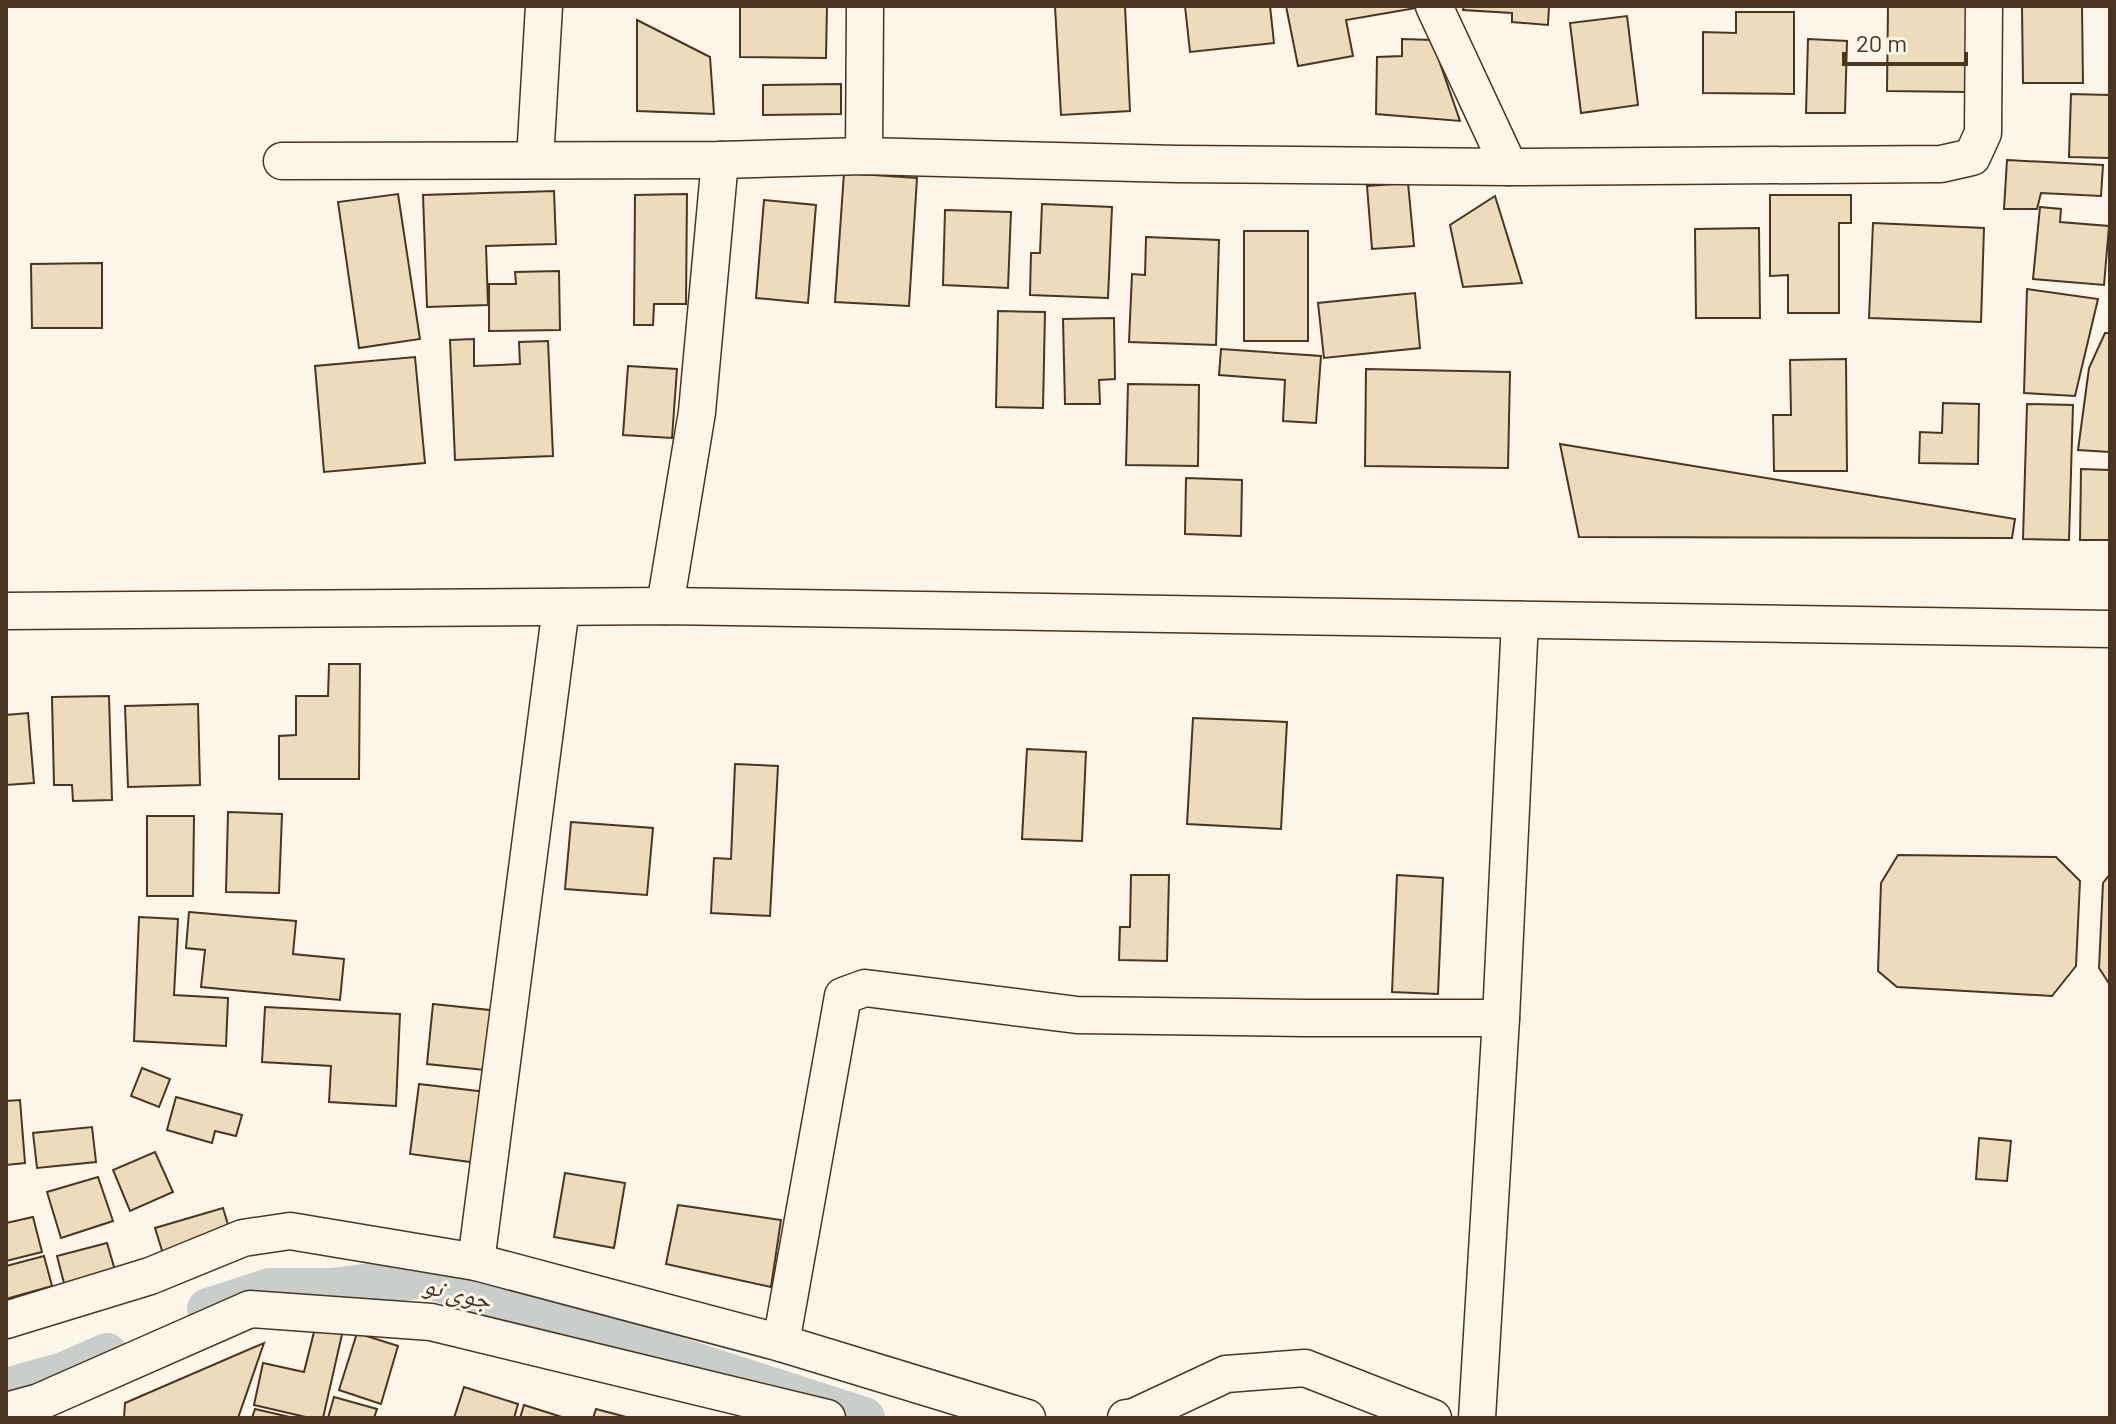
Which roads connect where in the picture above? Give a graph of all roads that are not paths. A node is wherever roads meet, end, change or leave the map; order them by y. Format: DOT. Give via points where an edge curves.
graph roads {
  1 [pos="544,6"];
  2 [pos="865,6"];
  3 [pos="1434,6"];
  4 [pos="1984,6"];
  5 [pos="864,156"];
  6 [pos="535,160"];
  7 [pos="720,160"];
  8 [pos="282,161"];
  9 [pos="1509,167"];
  10 [pos="665,606"];
  11 [pos="561,607"];
  12 [pos="6,611"];
  13 [pos="1520,620"];
  14 [pos="2110,629"];
  15 [pos="1501,1018"];
  16 [pos="476,1262"];
  17 [pos="6,1320"];
  18 [pos="781,1343"];
  19 [pos="6,1411"];
  20 [pos="827,1418"];
  21 [pos="1027,1418"];
  22 [pos="1126,1418"];
  23 [pos="1433,1418"];
  24 [pos="1477,1418"];
  1 -- 6 [label="street"];
  2 -- 5 [label="street"];
  3 -- 9 [label="street"];
  4 -- 9 [label="street" via="1983,133 1972,157 1941,164"];
  5 -- 7 [label="street"];
  5 -- 9 [label="street"];
  6 -- 7 [label="street"];
  6 -- 8 [label="street"];
  7 -- 10 [label="street" via="697,412"];
  10 -- 11 [label="street"];
  10 -- 13 [label="street"];
  11 -- 12 [label="street"];
  11 -- 16 [label="street"];
  13 -- 14 [label="street"];
  13 -- 15 [label="street"];
  15 -- 18 [label="street" via="1077,1015 865,988 843,996"];
  15 -- 24 [label="street"];
  16 -- 17 [label="street" via="290,1231 243,1238 150,1276"];
  16 -- 18 [label="street"];
  18 -- 21 [label="street"];
  19 -- 20 [label="street" via="39,1402 250,1309 431,1322"];
  22 -- 23 [label="street" via="1226,1374 1305,1368"];
}
